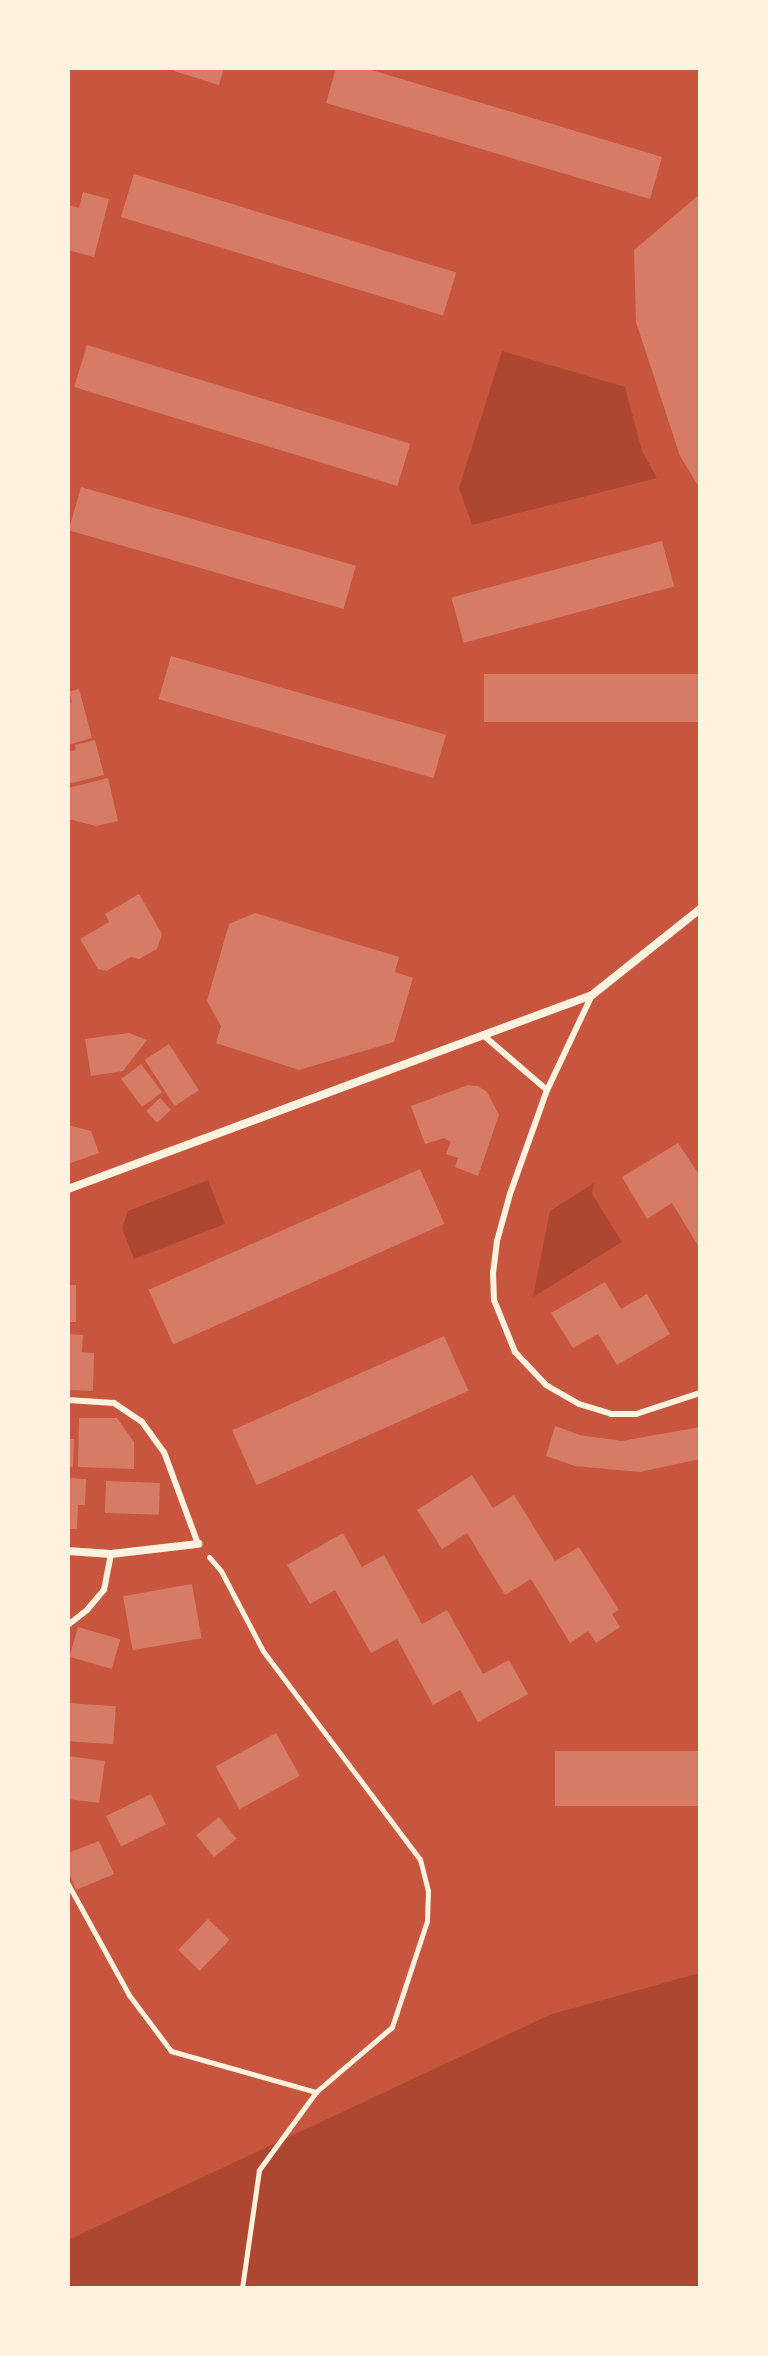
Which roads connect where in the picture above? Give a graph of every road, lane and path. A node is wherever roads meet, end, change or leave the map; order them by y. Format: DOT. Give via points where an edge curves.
graph roads {
  1 [pos="700,909"];
  2 [pos="592,995"];
  3 [pos="483,1035"];
  4 [pos="547,1090"];
  5 [pos="68,1189"];
  6 [pos="700,1393"];
  7 [pos="68,1400"];
  8 [pos="198,1544"];
  9 [pos="68,1551"];
  10 [pos="111,1554"];
  11 [pos="68,1625"];
  12 [pos="68,1884"];
  13 [pos="316,2092"];
  14 [pos="242,2288"];
  1 -- 2 [label="street"];
  2 -- 3 [label="street"];
  2 -- 4 [label="lane"];
  3 -- 4 [label="lane"];
  3 -- 5 [label="street"];
  4 -- 6 [label="lane" via="497,1241 493,1272 494,1300 515,1352 546,1385 596,1411 648,1412"];
  7 -- 8 [label="lane" via="107,1401 137,1416 164,1452"];
  8 -- 10 [label="street"];
  8 -- 13 [label="path" via="221,1571 263,1651 420,1859 428,1891 427,1921 392,2027"];
  9 -- 10 [label="street"];
  10 -- 11 [label="lane" via="104,1590"];
  12 -- 13 [label="path" via="129,1995 171,2051"];
  13 -- 14 [label="path" via="259,2170"];
}
